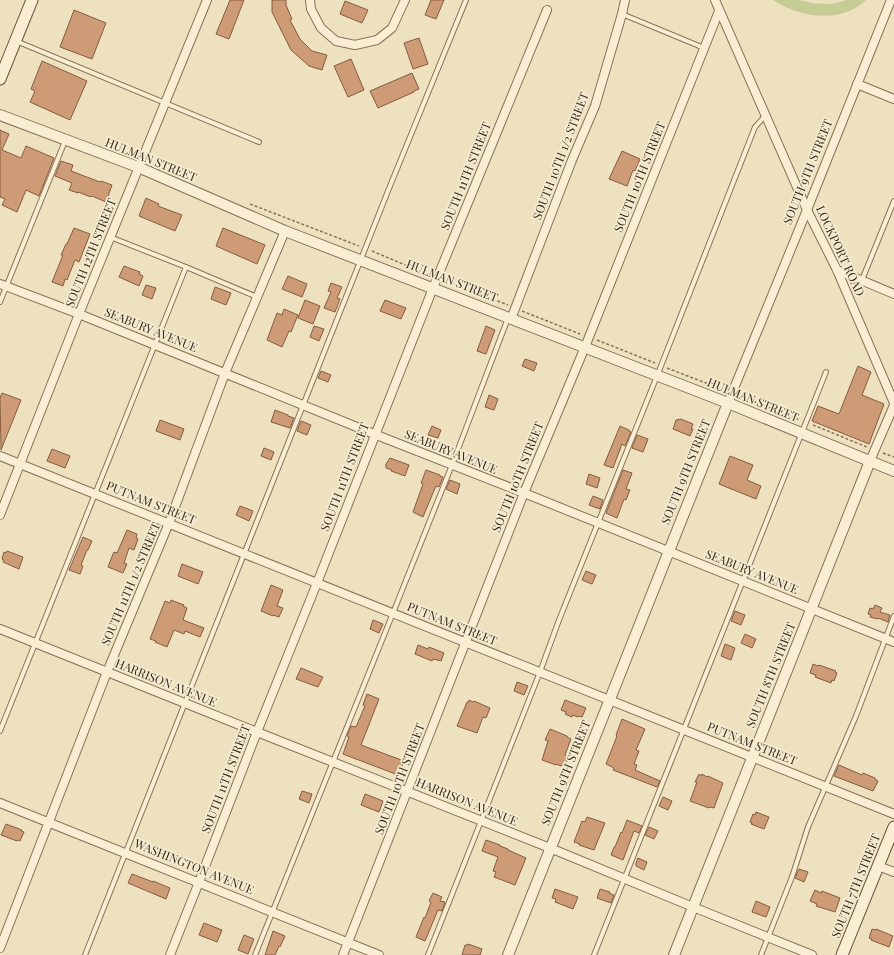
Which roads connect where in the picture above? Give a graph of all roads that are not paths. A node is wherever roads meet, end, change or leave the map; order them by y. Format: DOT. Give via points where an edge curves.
graph roads {
  1 [pos="32,0"];
  2 [pos="207,0"];
  3 [pos="310,0"];
  4 [pos="405,0"];
  5 [pos="466,0"];
  6 [pos="625,0"];
  7 [pos="715,0"];
  8 [pos="891,0"];
  9 [pos="547,10"];
  10 [pos="720,10"];
  11 [pos="622,14"];
  12 [pos="15,40"];
  13 [pos="704,48"];
  14 [pos="0,79"];
  15 [pos="857,84"];
  16 [pos="894,99"];
  17 [pos="165,103"];
  18 [pos="0,115"];
  19 [pos="766,115"];
  20 [pos="65,140"];
  21 [pos="259,142"];
  22 [pos="138,167"];
  23 [pos="894,201"];
  24 [pos="807,210"];
  25 [pos="285,231"];
  26 [pos="110,237"];
  27 [pos="361,260"];
  28 [pos="186,267"];
  29 [pos="837,270"];
  30 [pos="862,281"];
  31 [pos="3,285"];
  32 [pos="432,288"];
  33 [pos="894,294"];
  34 [pos="257,297"];
  35 [pos="0,302"];
  36 [pos="79,314"];
  37 [pos="510,318"];
  38 [pos="155,344"];
  39 [pos="585,348"];
  40 [pos="826,372"];
  41 [pos="225,373"];
  42 [pos="657,376"];
  43 [pos="728,404"];
  44 [pos="894,404"];
  45 [pos="303,405"];
  46 [pos="374,434"];
  47 [pos="802,434"];
  48 [pos="0,456"];
  49 [pos="870,461"];
  50 [pos="20,464"];
  51 [pos="452,465"];
  52 [pos="894,471"];
  53 [pos="524,493"];
  54 [pos="95,494"];
  55 [pos="0,515"];
  56 [pos="169,523"];
  57 [pos="598,523"];
  58 [pos="669,551"];
  59 [pos="244,553"];
  60 [pos="743,581"];
  61 [pos="317,583"];
  62 [pos="812,609"];
  63 [pos="393,613"];
  64 [pos="894,616"];
  65 [pos="0,629"];
  66 [pos="890,640"];
  67 [pos="465,642"];
  68 [pos="35,643"];
  69 [pos="107,672"];
  70 [pos="540,672"];
  71 [pos="610,700"];
  72 [pos="184,703"];
  73 [pos="684,730"];
  74 [pos="0,731"];
  75 [pos="256,732"];
  76 [pos="753,757"];
  77 [pos="333,762"];
  78 [pos="826,787"];
  79 [pos="408,792"];
  80 [pos="0,803"];
  81 [pos="894,814"];
  82 [pos="480,821"];
  83 [pos="49,822"];
  84 [pos="894,827"];
  85 [pos="550,848"];
  86 [pos="126,853"];
  87 [pos="878,866"];
  88 [pos="894,872"];
  89 [pos="624,879"];
  90 [pos="199,882"];
  91 [pos="693,907"];
  92 [pos="272,912"];
  93 [pos="768,937"];
  94 [pos="348,943"];
  95 [pos="0,948"];
  96 [pos="85,955"];
  97 [pos="170,955"];
  98 [pos="255,955"];
  99 [pos="343,955"];
  100 [pos="379,955"];
  101 [pos="428,955"];
  102 [pos="508,955"];
  103 [pos="594,955"];
  104 [pos="674,955"];
  105 [pos="761,955"];
  106 [pos="812,955"];
  107 [pos="842,955"];
  1 -- 12 [label="main road"];
  2 -- 17 [label="street, SOUTH 12TH STREET"];
  3 -- 4 [label="street" via="321,28 336,41 355,45 377,40 392,28"];
  5 -- 27 [label="lane"];
  6 -- 11 [label="street, SOUTH 10TH 1/2 STREET"];
  7 -- 10 [label="street, LOCKPORT ROAD"];
  8 -- 15 [label="street, SOUTH 9TH STREET"];
  9 -- 32 [label="street, SOUTH 11TH STREET"];
  10 -- 13 [label="street, SOUTH 10TH STREET"];
  10 -- 19 [label="street, LOCKPORT ROAD"];
  11 -- 13 [label="lane"];
  11 -- 37 [label="street, SOUTH 10TH 1/2 STREET" via="595,106"];
  12 -- 14 [label="main road"];
  12 -- 17 [label="lane"];
  13 -- 39 [label="street, SOUTH 10TH STREET"];
  15 -- 16 [label="street"];
  15 -- 24 [label="street, SOUTH 9TH STREET"];
  17 -- 21 [label="lane"];
  17 -- 22 [label="street, SOUTH 12TH STREET"];
  18 -- 20 [label="street, HULMAN STREET"];
  19 -- 24 [label="street, LOCKPORT ROAD"];
  19 -- 42 [label="lane" via="755,127"];
  20 -- 22 [label="street, HULMAN STREET"];
  20 -- 31 [label="lane"];
  22 -- 25 [label="street, HULMAN STREET"];
  22 -- 26 [label="street, SOUTH 12TH STREET"];
  23 -- 30 [label="lane"];
  24 -- 29 [label="street, LOCKPORT ROAD"];
  24 -- 43 [label="street, SOUTH 9TH STREET"];
  25 -- 27 [label="street, HULMAN STREET"];
  25 -- 34 [label="street, SOUTH 11TH 1/2 STREET"];
  26 -- 28 [label="lane"];
  26 -- 36 [label="street, SOUTH 12TH STREET"];
  27 -- 32 [label="street, HULMAN STREET"];
  27 -- 45 [label="lane"];
  28 -- 34 [label="lane"];
  28 -- 38 [label="lane"];
  29 -- 30 [label="street"];
  29 -- 44 [label="street, LOCKPORT ROAD"];
  30 -- 33 [label="street"];
  31 -- 35 [label="lane"];
  31 -- 36 [label="street, SEABURY AVENUE"];
  32 -- 37 [label="street, HULMAN STREET"];
  32 -- 46 [label="street, SOUTH 11TH STREET"];
  34 -- 41 [label="street, SOUTH 11TH 1/2 STREET"];
  36 -- 38 [label="street, SEABURY AVENUE"];
  36 -- 50 [label="street, SOUTH 12TH STREET"];
  37 -- 39 [label="street, HULMAN STREET"];
  37 -- 51 [label="lane"];
  38 -- 41 [label="street, SEABURY AVENUE"];
  38 -- 54 [label="lane"];
  39 -- 42 [label="street, HULMAN STREET"];
  39 -- 53 [label="street, SOUTH 10TH STREET"];
  40 -- 47 [label="lane"];
  41 -- 45 [label="street, SEABURY AVENUE"];
  41 -- 56 [label="street, SOUTH 11TH 1/2 STREET"];
  42 -- 43 [label="street, HULMAN STREET"];
  42 -- 57 [label="lane"];
  43 -- 47 [label="street, HULMAN STREET"];
  43 -- 58 [label="street, SOUTH 9TH STREET"];
  44 -- 49 [label="street, SOUTH 8TH STREET"];
  45 -- 46 [label="street, SEABURY AVENUE"];
  45 -- 59 [label="lane"];
  46 -- 51 [label="street, SEABURY AVENUE"];
  46 -- 61 [label="street, SOUTH 11TH STREET"];
  47 -- 49 [label="street, HULMAN STREET"];
  47 -- 60 [label="lane"];
  48 -- 50 [label="street, PUTNAM STREET"];
  49 -- 52 [label="street, HULMAN STREET"];
  49 -- 62 [label="street, SOUTH 8TH STREET"];
  50 -- 54 [label="street, PUTNAM STREET"];
  50 -- 55 [label="street, SOUTH 12TH STREET"];
  51 -- 53 [label="street, SEABURY AVENUE"];
  51 -- 63 [label="lane"];
  53 -- 57 [label="street, SEABURY AVENUE"];
  53 -- 67 [label="street, SOUTH 10TH STREET"];
  54 -- 56 [label="street, PUTNAM STREET"];
  54 -- 68 [label="lane"];
  56 -- 59 [label="street, PUTNAM STREET"];
  56 -- 69 [label="street, SOUTH 11TH 1/2 STREET"];
  57 -- 58 [label="street, SEABURY AVENUE"];
  57 -- 70 [label="lane"];
  58 -- 60 [label="street, SEABURY AVENUE"];
  58 -- 71 [label="street, SOUTH 9TH STREET"];
  59 -- 61 [label="street, PUTNAM STREET"];
  59 -- 72 [label="lane"];
  60 -- 62 [label="street, SEABURY AVENUE"];
  60 -- 73 [label="lane"];
  61 -- 63 [label="street, PUTNAM STREET"];
  61 -- 75 [label="street, SOUTH 11TH STREET"];
  62 -- 66 [label="street, SEABURY AVENUE"];
  62 -- 76 [label="street, SOUTH 8TH STREET"];
  63 -- 67 [label="street, PUTNAM STREET"];
  63 -- 77 [label="lane"];
  64 -- 66 [label="lane"];
  65 -- 68 [label="street, HARRISON AVENUE"];
  66 -- 78 [label="lane"];
  67 -- 70 [label="street, PUTNAM STREET"];
  67 -- 79 [label="street, SOUTH 10TH STREET"];
  68 -- 69 [label="street, HARRISON AVENUE"];
  68 -- 74 [label="lane"];
  69 -- 72 [label="street, HARRISON AVENUE"];
  69 -- 83 [label="street, SOUTH 11TH 1/2 STREET"];
  70 -- 71 [label="street, PUTNAM STREET"];
  70 -- 82 [label="lane"];
  71 -- 73 [label="street, PUTNAM STREET"];
  71 -- 85 [label="street, SOUTH 9TH STREET"];
  72 -- 75 [label="street, HARRISON AVENUE"];
  72 -- 86 [label="lane"];
  73 -- 76 [label="street, PUTNAM STREET"];
  73 -- 89 [label="lane"];
  75 -- 77 [label="street, HARRISON AVENUE"];
  75 -- 90 [label="street, SOUTH 11TH STREET"];
  76 -- 78 [label="street, PUTNAM STREET"];
  76 -- 91 [label="street, SOUTH 8TH STREET"];
  77 -- 79 [label="street, HARRISON AVENUE"];
  77 -- 92 [label="lane"];
  78 -- 81 [label="street, PUTNAM STREET"];
  78 -- 93 [label="lane" via="808,827 792,877"];
  79 -- 82 [label="street, HARRISON AVENUE"];
  79 -- 94 [label="street, SOUTH 10TH STREET"];
  80 -- 83 [label="street, WASHINGTON AVENUE"];
  82 -- 85 [label="street, HARRISON AVENUE"];
  82 -- 101 [label="lane"];
  83 -- 86 [label="street, WASHINGTON AVENUE"];
  83 -- 95 [label="street, SOUTH 11TH 1/2 STREET"];
  84 -- 87 [label="main road, SOUTH 7TH STREET"];
  85 -- 89 [label="street, HARRISON AVENUE"];
  85 -- 102 [label="street, SOUTH 9TH STREET"];
  86 -- 90 [label="street, WASHINGTON AVENUE"];
  86 -- 96 [label="lane"];
  87 -- 88 [label="street"];
  87 -- 107 [label="main road, SOUTH 7TH STREET"];
  89 -- 91 [label="street, HARRISON AVENUE"];
  89 -- 103 [label="lane"];
  90 -- 92 [label="street, WASHINGTON AVENUE"];
  90 -- 97 [label="street, SOUTH 11TH STREET"];
  91 -- 93 [label="street, HARRISON AVENUE"];
  91 -- 104 [label="street, SOUTH 8TH STREET"];
  92 -- 94 [label="street, WASHINGTON AVENUE"];
  92 -- 98 [label="lane"];
  93 -- 105 [label="lane"];
  93 -- 106 [label="street, HARRISON AVENUE"];
  94 -- 99 [label="street, SOUTH 10TH STREET"];
  94 -- 100 [label="street, WASHINGTON AVENUE"];
}
